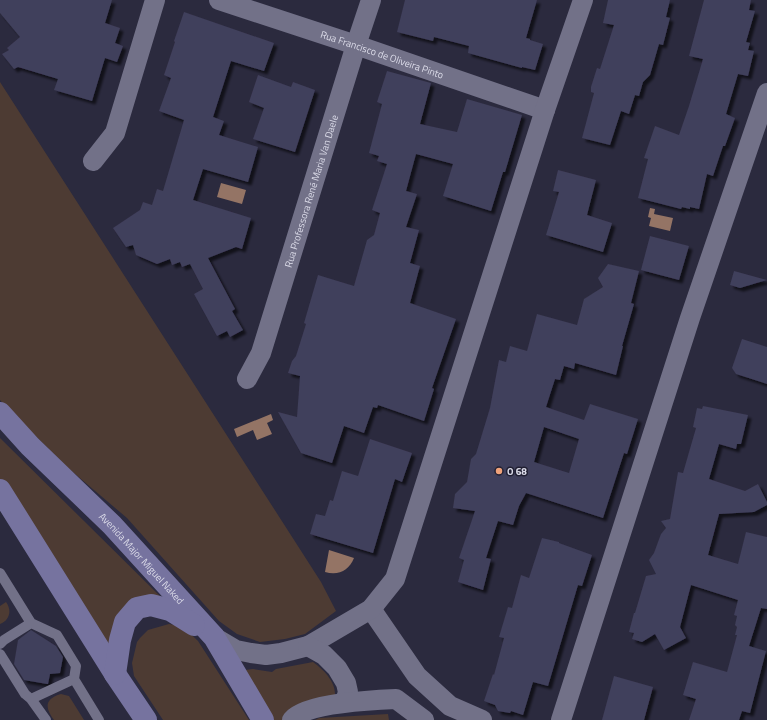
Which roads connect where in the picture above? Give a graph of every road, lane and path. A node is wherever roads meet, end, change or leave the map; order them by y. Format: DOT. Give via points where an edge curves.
graph roads {
  1 [pos="155,0"];
  2 [pos="219,0"];
  3 [pos="370,0"];
  4 [pos="583,0"];
  5 [pos="356,45"];
  6 [pos="767,93"];
  7 [pos="545,110"];
  8 [pos="93,161"];
  9 [pos="247,379"];
  10 [pos="0,413"];
  11 [pos="0,490"];
  12 [pos="0,573"];
  13 [pos="371,609"];
  14 [pos="31,623"];
  15 [pos="214,637"];
  16 [pos="0,644"];
  17 [pos="308,646"];
  18 [pos="0,654"];
  19 [pos="115,674"];
  20 [pos="74,679"];
  21 [pos="31,700"];
  22 [pos="345,702"];
  23 [pos="46,720"];
  24 [pos="99,720"];
  25 [pos="146,720"];
  26 [pos="263,720"];
  27 [pos="292,720"];
  28 [pos="424,720"];
  29 [pos="482,720"];
  30 [pos="561,720"];
  1 -- 8 [label="street" via="115,133"];
  2 -- 5 [label="street, Rua Francisco de Oliveira Pinto"];
  3 -- 5 [label="street, Rua Professora René Maria Van Daele"];
  4 -- 7 [label="street"];
  5 -- 7 [label="street, Rua Francisco de Oliveira Pinto"];
  5 -- 9 [label="street, Rua Professora René Maria Van Daele" via="262,353"];
  6 -- 30 [label="street" via="690,318"];
  7 -- 13 [label="street" via="395,579"];
  10 -- 15 [label="main road, Avenida Major Miguel Naked" via="30,446 112,525"];
  11 -- 19 [label="main road"];
  12 -- 14 [label="lane"];
  13 -- 17 [label="street"];
  13 -- 29 [label="street" via="417,676 450,706"];
  14 -- 16 [label="lane"];
  14 -- 20 [label="lane" via="57,635 76,666"];
  15 -- 17 [label="street" via="236,650 251,654 281,653"];
  15 -- 19 [label="main road" via="170,610 151,605 137,608 124,622"];
  15 -- 26 [label="main road, Avenida Major Miguel Naked"];
  17 -- 22 [label="street" via="324,655 337,668 346,683 348,692"];
  18 -- 21 [label="lane"];
  19 -- 25 [label="main road"];
  20 -- 21 [label="lane"];
  20 -- 24 [label="lane"];
  21 -- 23 [label="lane"];
  22 -- 27 [label="street" via="303,712"];
  22 -- 28 [label="street" via="396,699"];
}
